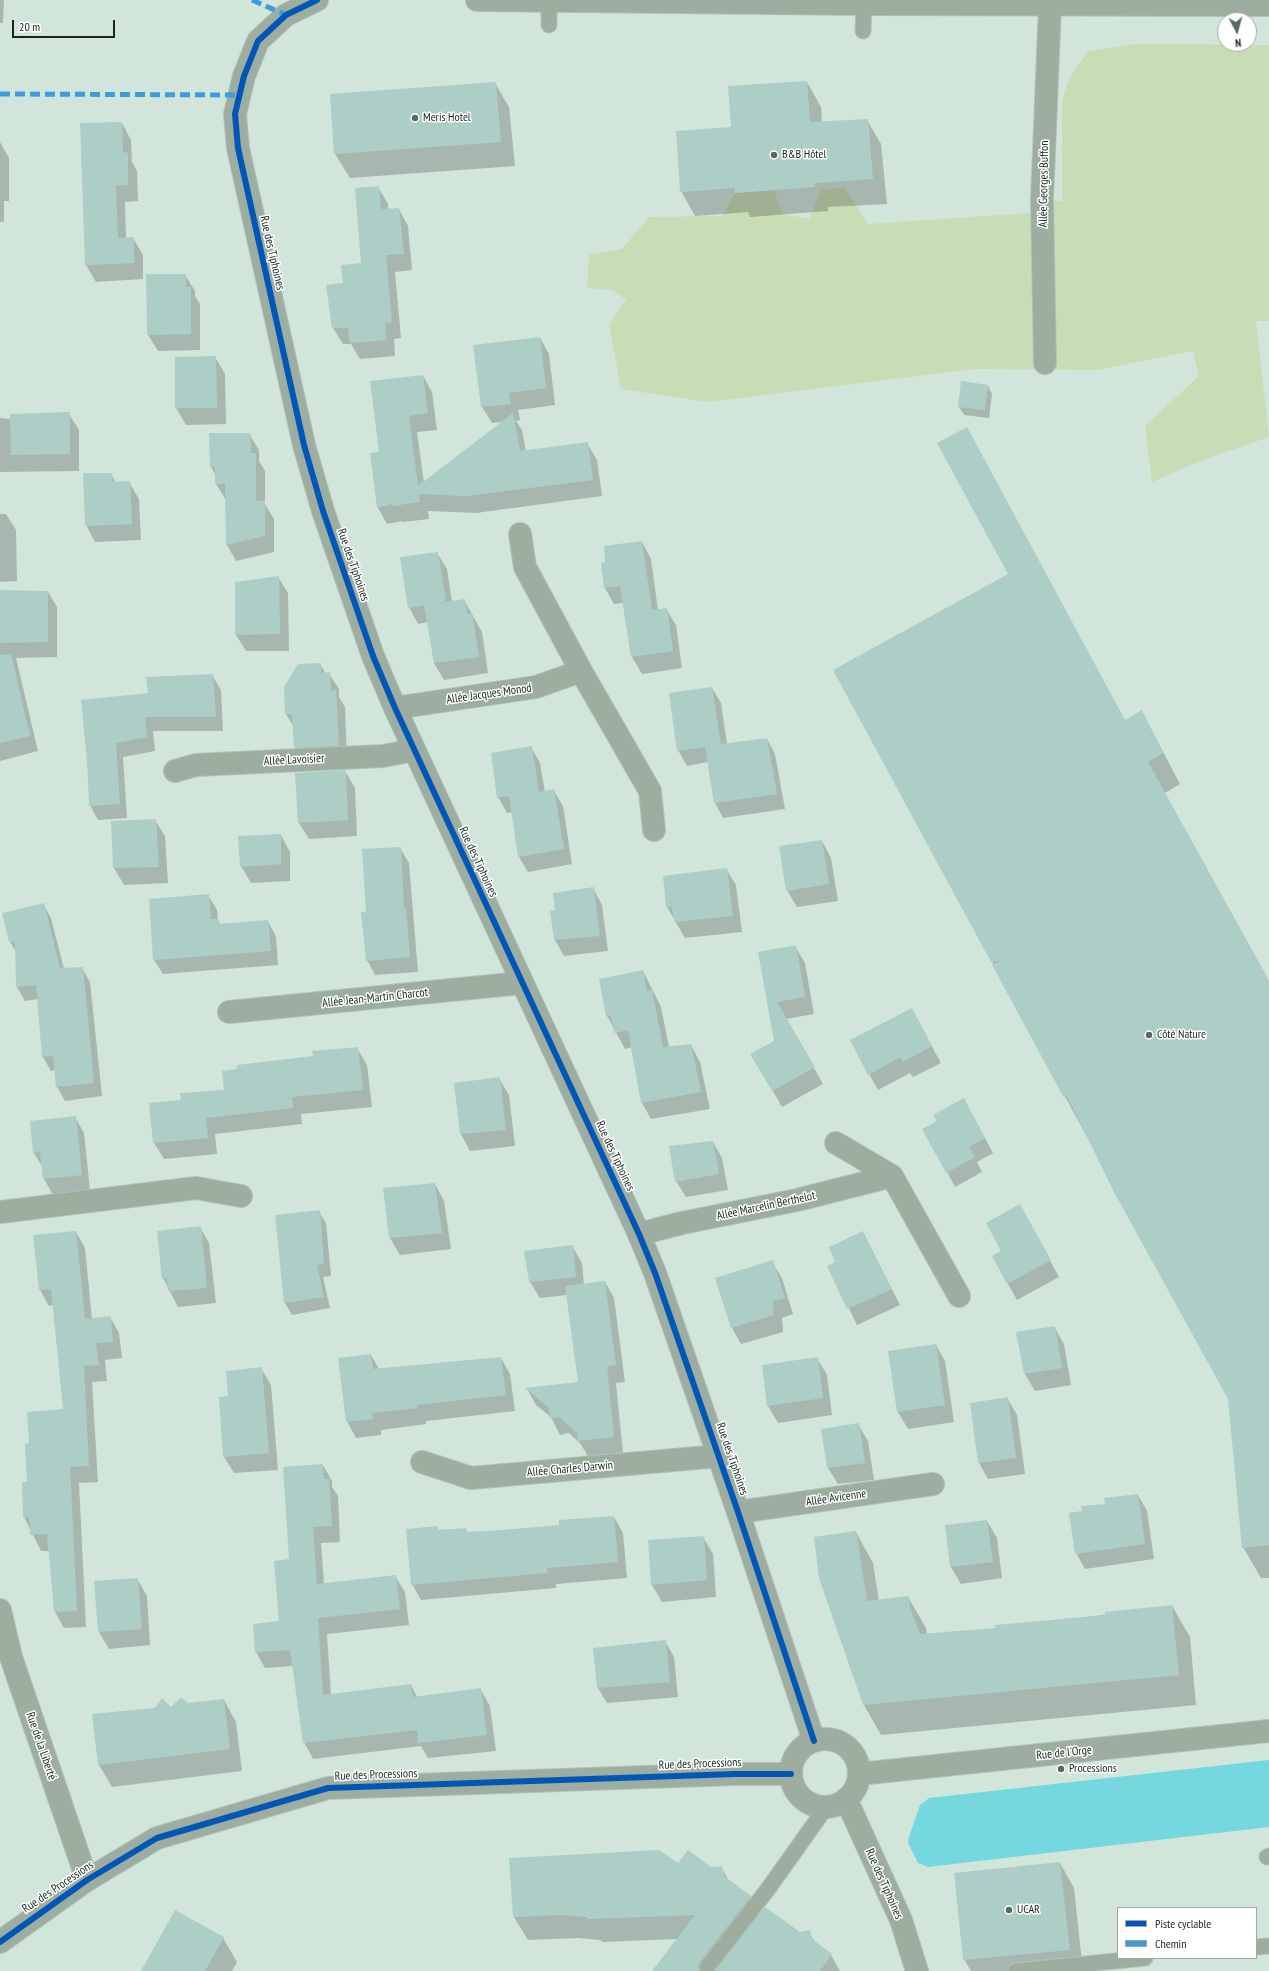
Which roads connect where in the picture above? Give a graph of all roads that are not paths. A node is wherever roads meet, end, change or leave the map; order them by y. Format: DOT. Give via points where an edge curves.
graph roads {
  1 [pos="317,0"];
  2 [pos="477,0"];
  3 [pos="549,1"];
  4 [pos="1084,2"];
  5 [pos="864,4"];
  6 [pos="1050,5"];
  7 [pos="1269,5"];
  8 [pos="284,7"];
  9 [pos="549,25"];
  10 [pos="863,32"];
  11 [pos="1045,363"];
  12 [pos="520,534"];
  13 [pos="581,671"];
  14 [pos="394,708"];
  15 [pos="414,750"];
  16 [pos="175,771"];
  17 [pos="654,830"];
  18 [pos="522,983"];
  19 [pos="229,1012"];
  20 [pos="836,1143"];
  21 [pos="892,1176"];
  22 [pos="241,1196"];
  23 [pos="0,1212"];
  24 [pos="639,1234"];
  25 [pos="959,1296"];
  26 [pos="719,1456"];
  27 [pos="422,1462"];
  28 [pos="933,1484"];
  29 [pos="738,1512"];
  30 [pos="0,1610"];
  31 [pos="1269,1731"];
  32 [pos="814,1741"];
  33 [pos="791,1774"];
  34 [pos="859,1774"];
  35 [pos="836,1803"];
  36 [pos="87,1880"];
  37 [pos="0,1942"];
  38 [pos="1269,1946"];
  39 [pos="1257,1947"];
  40 [pos="1135,1959"];
  41 [pos="707,1967"];
  42 [pos="917,1971"];
  43 [pos="1016,1971"];
  1 -- 8 [label="street, Rue des Tiphoines"];
  2 -- 3 [label="street"];
  3 -- 5 [label="street"];
  3 -- 9 [label="lane"];
  4 -- 6 [label="street"];
  4 -- 7 [label="street"];
  5 -- 6 [label="street"];
  5 -- 10 [label="lane"];
  6 -- 11 [label="street, Allée Georges Buffon" via="1042,200"];
  8 -- 14 [label="street, Rue des Tiphoines" via="258,41 244,76 236,114 238,148 303,437 323,512 373,656"];
  12 -- 13 [label="street" via="525,567"];
  13 -- 14 [label="street, Allée Jacques Monod" via="536,687"];
  13 -- 17 [label="street" via="650,792"];
  14 -- 15 [label="street, Rue des Tiphoines"];
  15 -- 16 [label="street, Allée Lavoisier" via="383,756 196,765"];
  15 -- 18 [label="street, Rue des Tiphoines"];
  18 -- 19 [label="street, Allée Jean-Martin Charcot"];
  18 -- 24 [label="street, Rue des Tiphoines"];
  20 -- 21 [label="street"];
  21 -- 24 [label="street, Allée Marcelin Berthelot" via="797,1200"];
  21 -- 25 [label="street"];
  22 -- 23 [label="street" via="196,1188"];
  24 -- 26 [label="street, Rue des Tiphoines"];
  26 -- 27 [label="street, Allée Charles Darwin" via="471,1478"];
  26 -- 29 [label="street, Rue des Tiphoines"];
  28 -- 29 [label="street, Allée Avicenne"];
  29 -- 32 [label="street, Rue des Tiphoines"];
  30 -- 36 [label="street, Rue de la Liberté" via="11,1657"];
  31 -- 34 [label="street, Rue de l'Orge"];
  32 -- 33 [label="street" via="797,1753 792,1763"];
  32 -- 34 [label="street" via="835,1740 845,1746 853,1753 858,1763"];
  33 -- 35 [label="street" via="798,1794 806,1801 816,1805"];
  33 -- 36 [label="street, Rue des Processions" via="328,1788 157,1838"];
  34 -- 35 [label="street" via="856,1788"];
  35 -- 41 [label="lane"];
  35 -- 42 [label="street, Rue des Tiphoines" via="901,1920"];
  36 -- 37 [label="street, Rue des Processions"];
  38 -- 39 [label="lane"];
  40 -- 43 [label="lane"];
}
